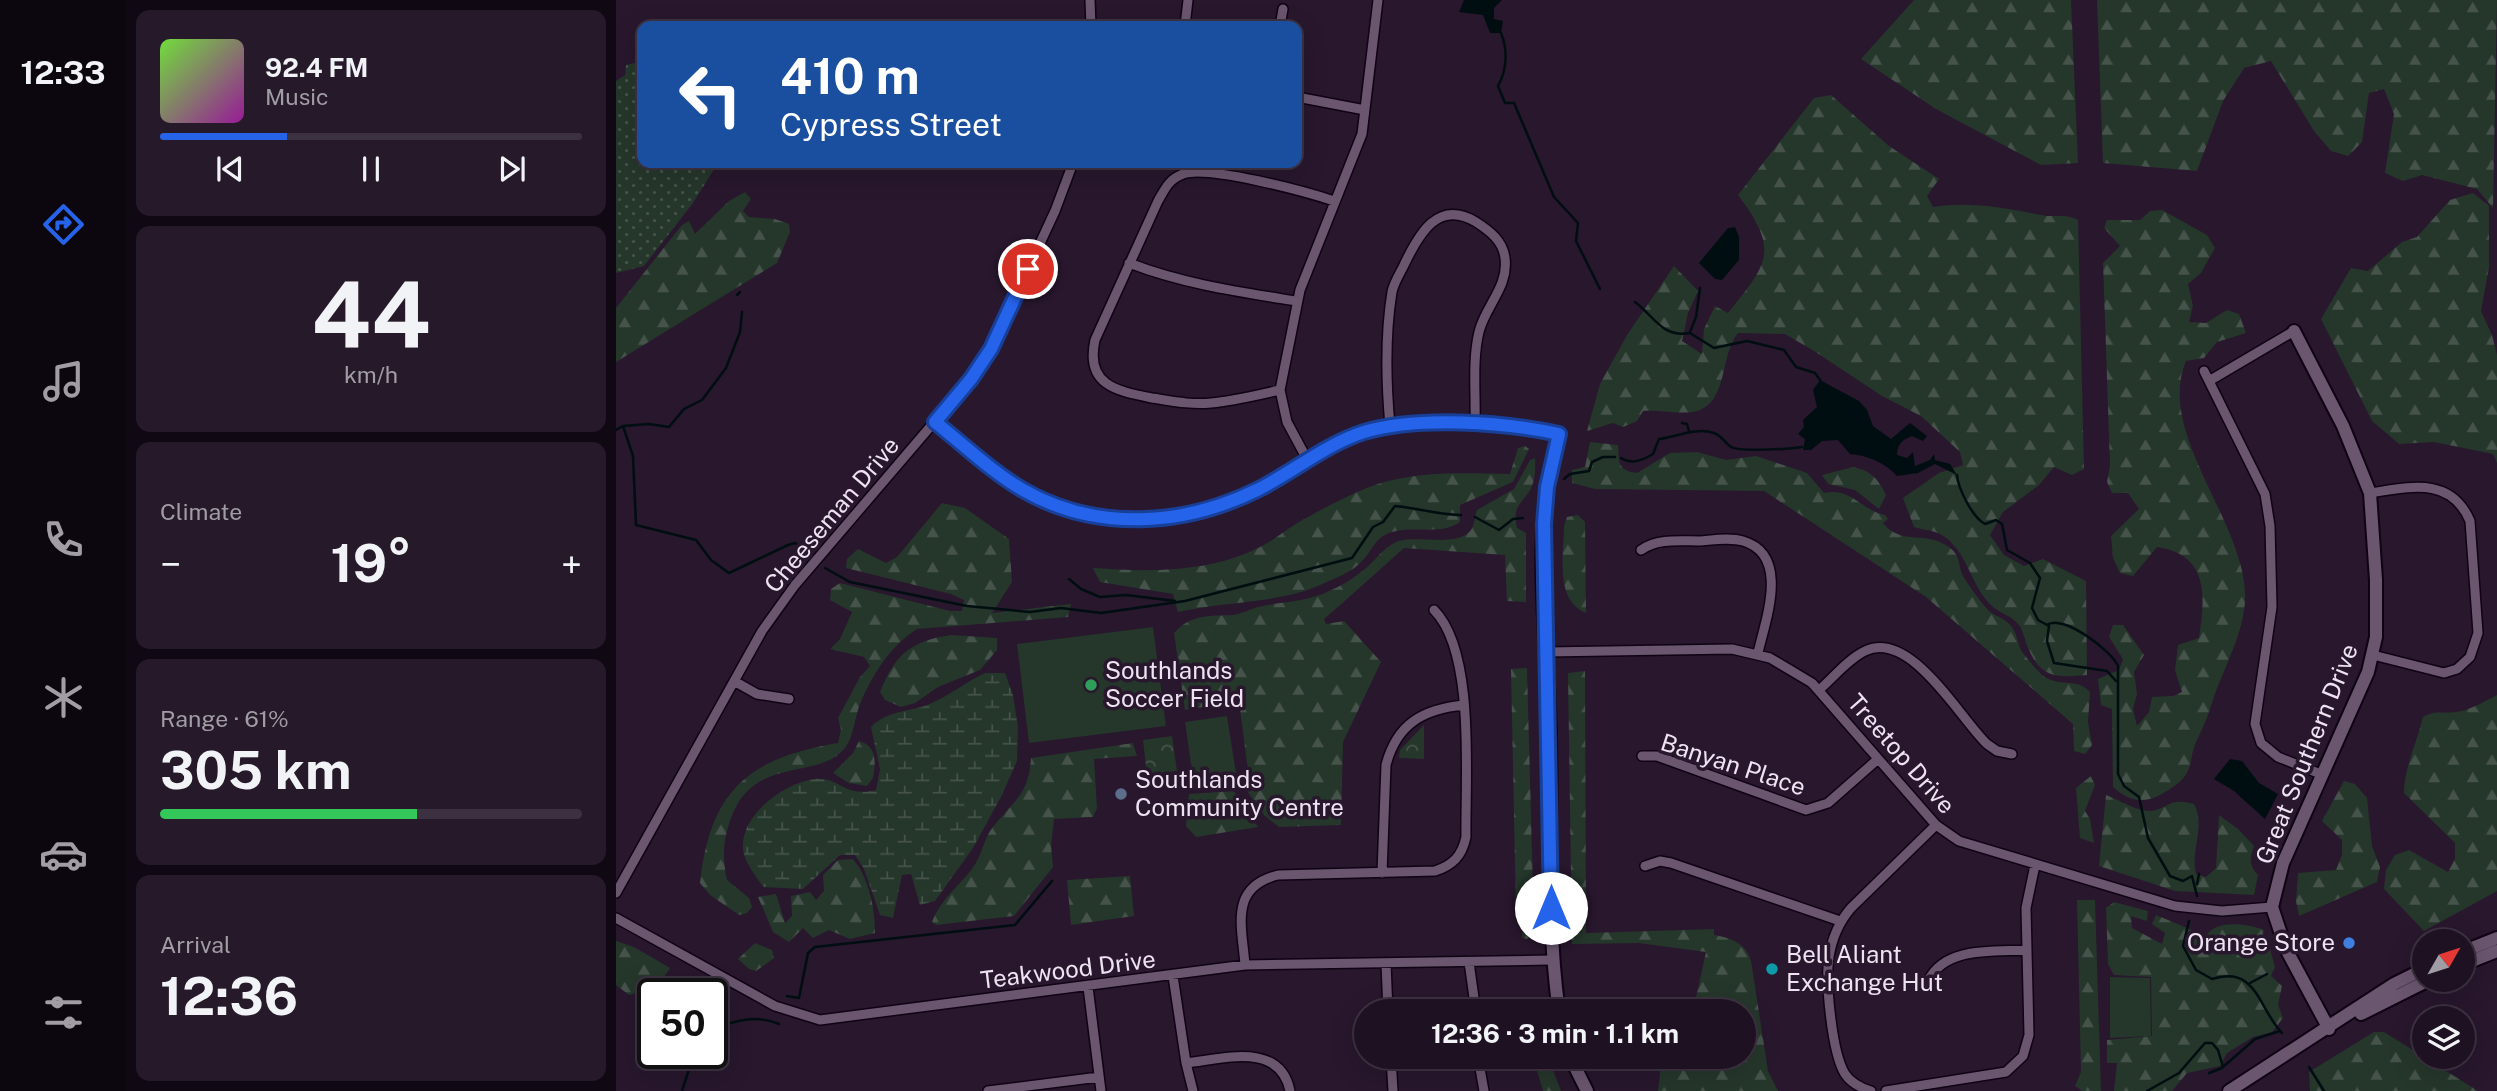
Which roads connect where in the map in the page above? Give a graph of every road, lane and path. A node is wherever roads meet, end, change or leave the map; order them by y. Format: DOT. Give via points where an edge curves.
graph roads {
  1 [pos="1090,0"];
  2 [pos="1188,0"];
  3 [pos="1378,0"];
  4 [pos="1283,9"];
  5 [pos="1091,21"];
  6 [pos="1186,21"];
  7 [pos="1281,21"];
  8 [pos="1302,98"];
  9 [pos="1365,110"];
  10 [pos="1071,168"];
  11 [pos="1334,201"];
  12 [pos="1129,264"];
  13 [pos="1296,301"];
  14 [pos="2294,331"];
  15 [pos="2204,371"];
  16 [pos="2209,381"];
  17 [pos="1280,390"];
  18 [pos="935,422"];
  19 [pos="1475,423"];
  20 [pos="1390,426"];
  21 [pos="1559,434"];
  22 [pos="1308,461"];
  23 [pos="2370,493"];
  24 [pos="1641,550"];
  25 [pos="1434,610"];
  26 [pos="1546,652"];
  27 [pos="1758,653"];
  28 [pos="2373,655"];
  29 [pos="734,681"];
  30 [pos="1819,690"];
  31 [pos="789,699"];
  32 [pos="1464,705"];
  33 [pos="2012,754"];
  34 [pos="1642,756"];
  35 [pos="1878,759"];
  36 [pos="2323,775"];
  37 [pos="1936,825"];
  38 [pos="2035,865"];
  39 [pos="1645,866"];
  40 [pos="1382,873"];
  41 [pos="616,893"];
  42 [pos="2272,907"];
  43 [pos="616,918"];
  44 [pos="1840,921"];
  45 [pos="2497,938"];
  46 [pos="2475,947"];
  47 [pos="2026,950"];
  48 [pos="2497,951"];
  49 [pos="1551,960"];
  50 [pos="2475,960"];
  51 [pos="1469,962"];
  52 [pos="1386,963"];
  53 [pos="1245,965"];
  54 [pos="2412,975"];
  55 [pos="1173,976"];
  56 [pos="1928,981"];
  57 [pos="1088,987"];
  58 [pos="2412,988"];
  59 [pos="1387,999"];
  60 [pos="1474,999"];
  61 [pos="1557,999"];
  62 [pos="2329,1029"];
  63 [pos="1186,1063"];
  64 [pos="1392,1069"];
  65 [pos="1480,1069"];
  66 [pos="1576,1069"];
  67 [pos="1099,1077"];
  68 [pos="988,1091"];
  69 [pos="1101,1091"];
  70 [pos="1193,1091"];
  71 [pos="1290,1091"];
  72 [pos="1393,1091"];
  73 [pos="1484,1091"];
  74 [pos="1587,1091"];
  75 [pos="1871,1091"];
  76 [pos="1886,1091"];
  77 [pos="2229,1091"];
  1 -- 5 [label="street"];
  2 -- 6 [label="street"];
  3 -- 9 [label="street"];
  4 -- 7 [label="street"];
  8 -- 9 [label="street"];
  9 -- 11 [label="street" via="1362,134"];
  10 -- 18 [label="street, Cheeseman Drive" via="991,349"];
  11 -- 12 [label="street" via="1297,189 1188,173 1169,182"];
  11 -- 13 [label="street"];
  12 -- 13 [label="street" via="1188,282"];
  12 -- 17 [label="street" via="1095,340 1093,363 1101,380 1129,394 1191,404"];
  13 -- 17 [label="street"];
  14 -- 16 [label="street"];
  14 -- 23 [label="main road, Great Southern Drive" via="2343,426"];
  15 -- 16 [label="street"];
  16 -- 36 [label="street" via="2265,494 2270,526 2272,607 2255,724 2261,743 2278,757"];
  17 -- 22 [label="street" via="1287,422"];
  18 -- 22 [label="street" via="1022,489 1064,508 1116,518 1146,520 1197,513 1257,489"];
  18 -- 29 [label="street, Cheeseman Drive" via="795,585"];
  19 -- 20 [label="street"];
  19 -- 20 [label="street" via="1479,330 1506,274 1505,255 1486,229 1468,217 1449,216 1427,225 1419,235 1393,288 1388,346"];
  19 -- 21 [label="street"];
  20 -- 22 [label="street" via="1348,439"];
  21 -- 26 [label="main road" via="1544,524"];
  23 -- 28 [label="main road, Great Southern Drive" via="2377,610"];
  23 -- 28 [label="street" via="2430,487 2449,492 2463,506 2470,521 2478,633 2470,657 2444,673"];
  24 -- 27 [label="street" via="1666,541 1735,540 1758,549 1772,578"];
  25 -- 32 [label="street" via="1444,620 1457,657"];
  26 -- 27 [label="street, Treetop Drive" via="1719,648"];
  26 -- 49 [label="main road"];
  27 -- 30 [label="street, Treetop Drive" via="1793,670"];
  28 -- 36 [label="main road, Great Southern Drive"];
  29 -- 31 [label="street" via="757,694"];
  29 -- 41 [label="street, Cheeseman Drive"];
  30 -- 33 [label="street" via="1865,651 1894,648 1914,661 1987,744"];
  30 -- 35 [label="street, Treetop Drive"];
  32 -- 40 [label="street" via="1425,711 1389,752"];
  32 -- 40 [label="street" via="1463,850 1448,867 1436,871"];
  34 -- 35 [label="street, Banyan Place" via="1657,757 1806,810 1828,803"];
  35 -- 37 [label="street, Treetop Drive"];
  36 -- 42 [label="main road, Great Southern Drive" via="2284,863"];
  37 -- 38 [label="street, Treetop Drive" via="1959,841"];
  37 -- 44 [label="street"];
  38 -- 42 [label="street, Treetop Drive" via="2175,906 2222,911"];
  38 -- 47 [label="street" via="2026,897"];
  39 -- 44 [label="street" via="1671,863"];
  40 -- 53 [label="street" via="1279,875 1252,887 1241,908"];
  42 -- 62 [label="main road" via="2286,949"];
  43 -- 57 [label="street, Teakwood Drive" via="775,1006 820,1020"];
  44 -- 75 [label="street" via="1828,970 1837,1045 1849,1079"];
  45 -- 46 [label="main road"];
  47 -- 56 [label="street" via="1958,956 1940,965"];
  47 -- 76 [label="street" via="2029,1035 2025,1053 2016,1064 1988,1076"];
  48 -- 50 [label="main road"];
  49 -- 51 [label="street, Teakwood Drive"];
  49 -- 61 [label="main road"];
  51 -- 52 [label="street, Teakwood Drive"];
  51 -- 60 [label="street"];
  52 -- 53 [label="street, Teakwood Drive"];
  52 -- 59 [label="street"];
  53 -- 55 [label="street, Teakwood Drive"];
  54 -- 62 [label="main road"];
  55 -- 57 [label="street, Teakwood Drive"];
  55 -- 63 [label="street"];
  57 -- 67 [label="street"];
  58 -- 62 [label="main road"];
  62 -- 77 [label="main road"];
  63 -- 70 [label="street"];
  63 -- 71 [label="street" via="1261,1057 1286,1075"];
  64 -- 72 [label="street"];
  65 -- 73 [label="street"];
  66 -- 74 [label="main road"];
  67 -- 68 [label="street"];
  67 -- 69 [label="street"];
}
